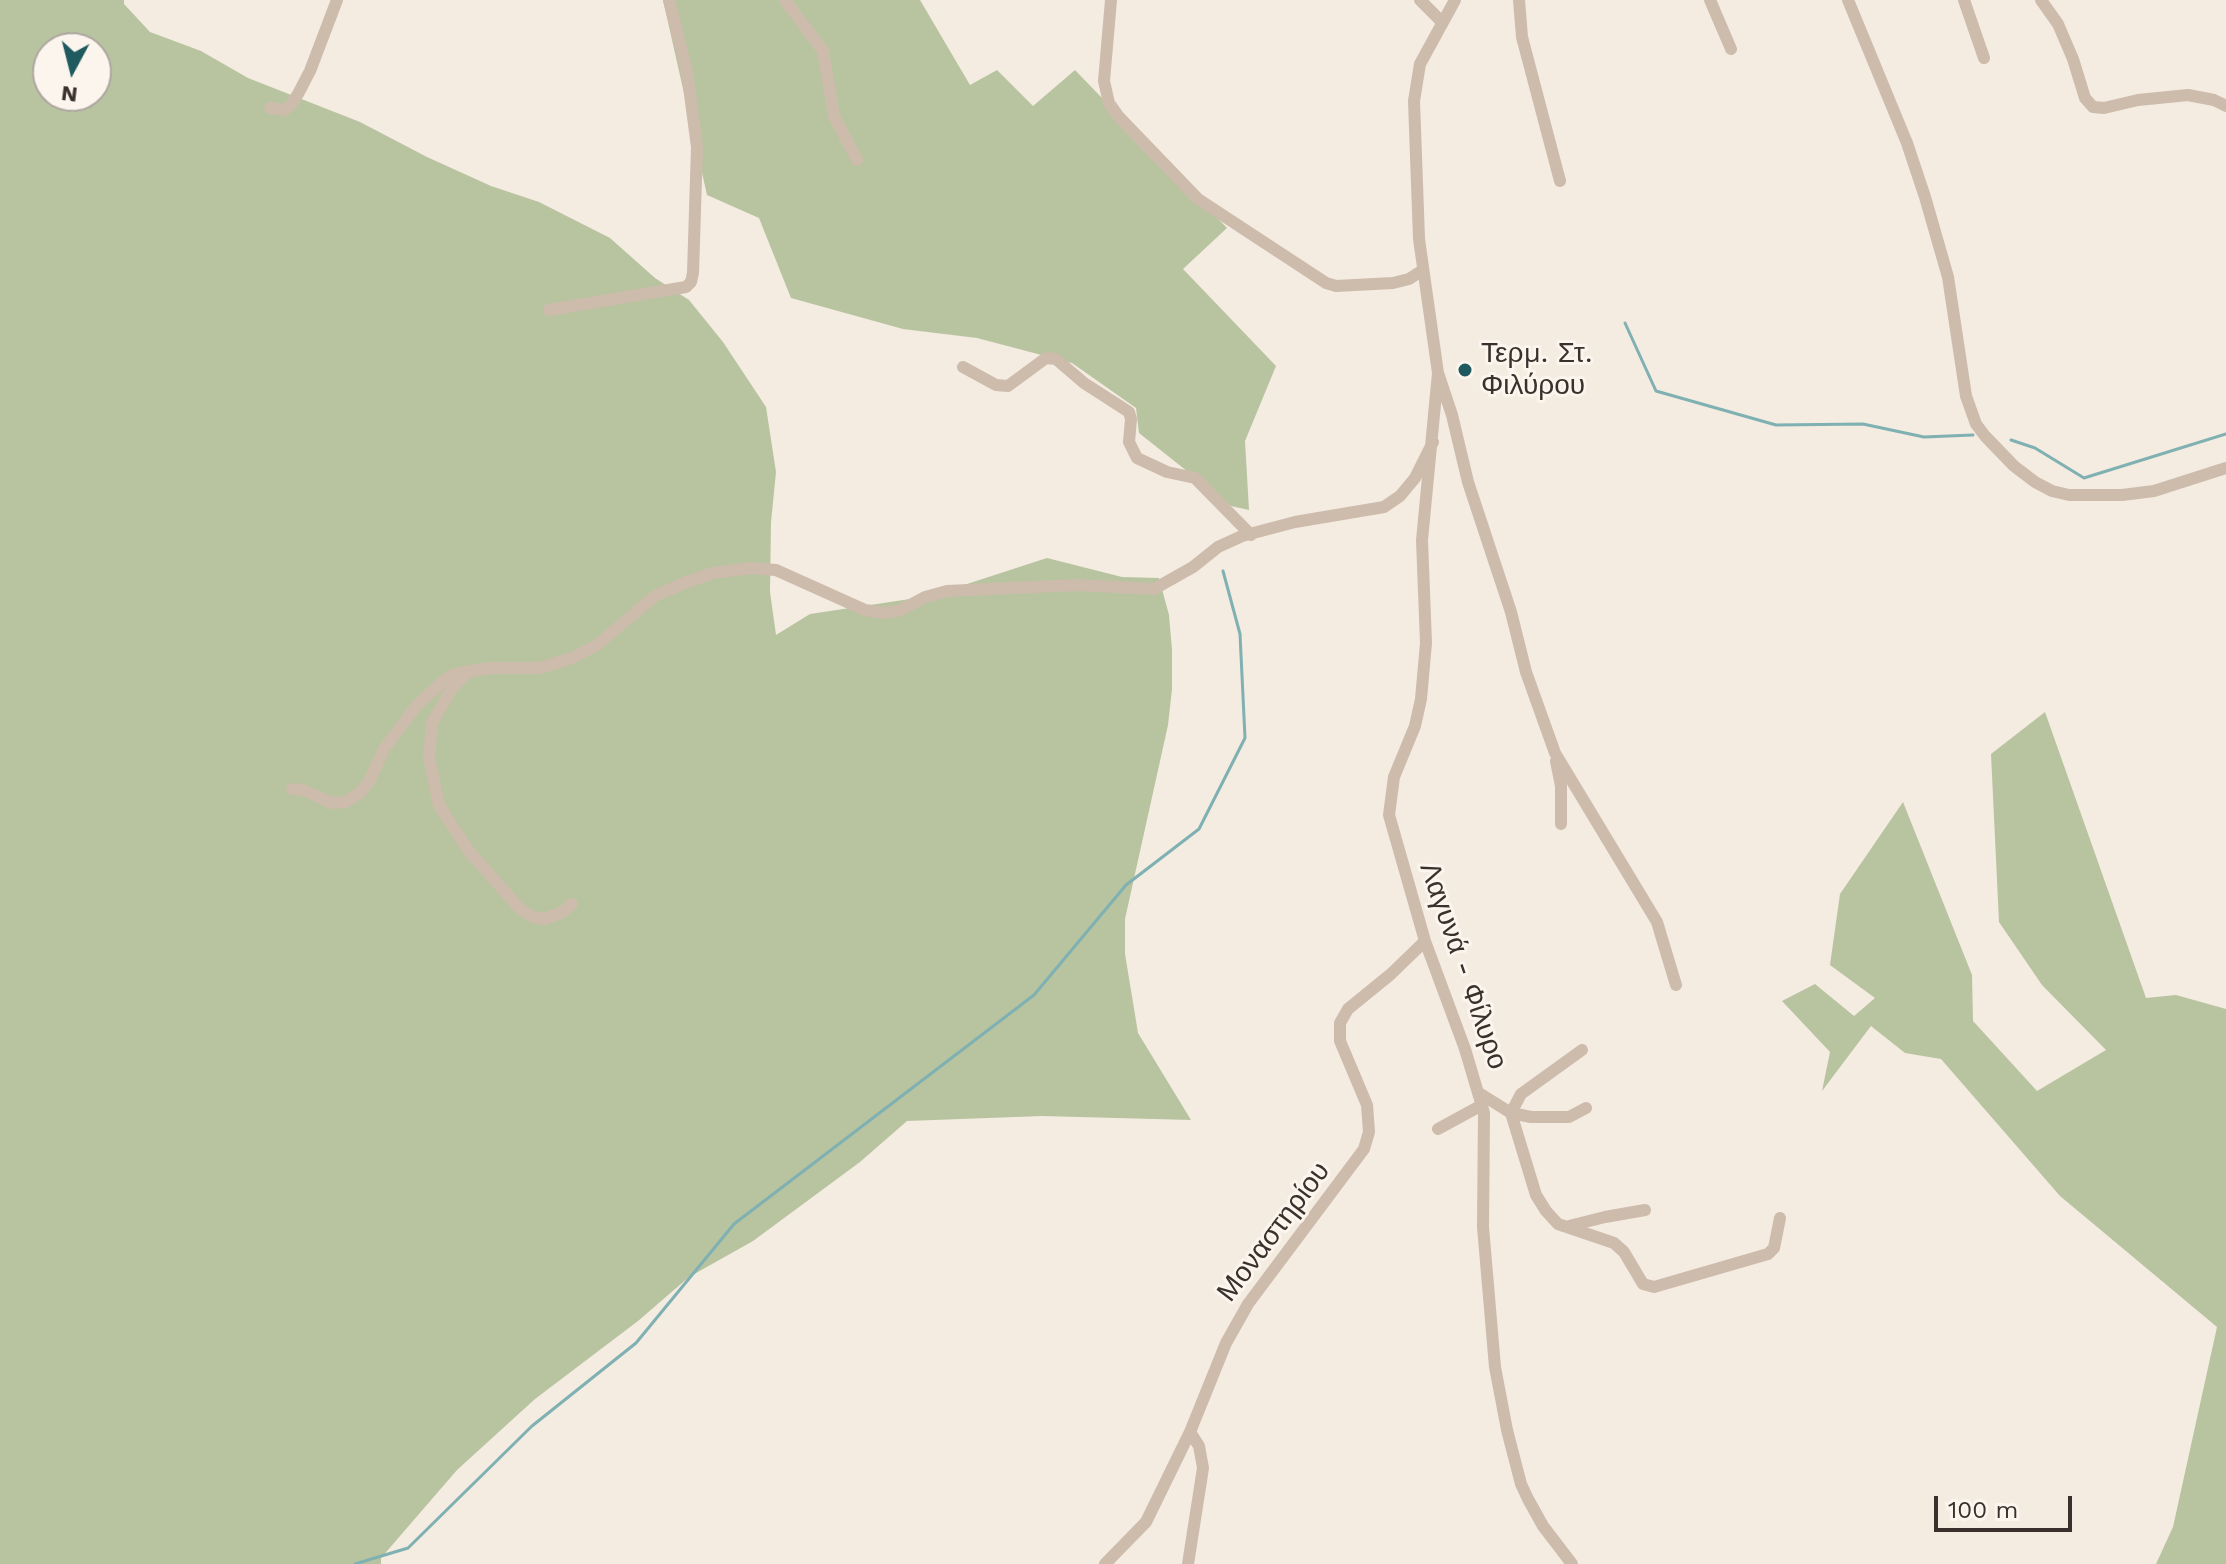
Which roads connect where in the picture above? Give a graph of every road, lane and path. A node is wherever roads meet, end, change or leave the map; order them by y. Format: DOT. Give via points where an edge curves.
graph roads {
  1 [pos="337,0"];
  2 [pos="669,0"];
  3 [pos="785,0"];
  4 [pos="1111,0"];
  5 [pos="1420,0"];
  6 [pos="1455,0"];
  7 [pos="1519,0"];
  8 [pos="1710,0"];
  9 [pos="1848,0"];
  10 [pos="1964,0"];
  11 [pos="2041,0"];
  12 [pos="1442,22"];
  13 [pos="1731,49"];
  14 [pos="1984,58"];
  15 [pos="2226,106"];
  16 [pos="270,108"];
  17 [pos="857,160"];
  18 [pos="1560,181"];
  19 [pos="1423,270"];
  20 [pos="549,310"];
  21 [pos="963,367"];
  22 [pos="1438,373"];
  23 [pos="1433,442"];
  24 [pos="2226,468"];
  25 [pos="1251,535"];
  26 [pos="469,671"];
  27 [pos="1555,753"];
  28 [pos="292,789"];
  29 [pos="1561,824"];
  30 [pos="572,904"];
  31 [pos="1425,941"];
  32 [pos="1676,985"];
  33 [pos="1582,1050"];
  34 [pos="1481,1099"];
  35 [pos="1586,1108"];
  36 [pos="1511,1113"];
  37 [pos="1438,1129"];
  38 [pos="1645,1210"];
  39 [pos="1780,1218"];
  40 [pos="1566,1227"];
  41 [pos="1190,1432"];
  42 [pos="1105,1564"];
  43 [pos="1188,1564"];
  44 [pos="1572,1564"];
  1 -- 16 [label="street" via="298,94 284,110"];
  2 -- 20 [label="street" via="687,72 697,147 691,282"];
  3 -- 17 [label="street" via="823,51 834,116"];
  4 -- 19 [label="street" via="1104,81 1109,103 1198,199 1326,283 1393,283"];
  5 -- 12 [label="street"];
  6 -- 12 [label="street"];
  7 -- 18 [label="street" via="1522,37"];
  8 -- 13 [label="street"];
  9 -- 24 [label="street" via="1922,186 1948,277 1966,396 1985,436 2035,482 2069,495 2154,491"];
  10 -- 14 [label="street"];
  11 -- 15 [label="street" via="2058,24 2093,107 2188,95"];
  12 -- 19 [label="street" via="1420,64 1414,94"];
  19 -- 22 [label="street"];
  21 -- 25 [label="street" via="1008,386 1046,358 1056,359 1129,412 1129,442 1137,458 1195,478"];
  22 -- 23 [label="street, Λαγυνά - Φίλυρο"];
  22 -- 27 [label="street"];
  23 -- 25 [label="street" via="1415,478 1384,507"];
  23 -- 31 [label="street, Λαγυνά - Φίλυρο" via="1422,540 1426,643 1421,699 1388,807"];
  25 -- 26 [label="street" via="1218,547 1154,589 1076,585 947,591 884,613 865,610 776,570 733,570 655,596 597,645 572,658 540,668"];
  26 -- 28 [label="street" via="437,684 417,705 360,793 332,803"];
  26 -- 30 [label="street" via="432,723 429,757 439,805 468,850 520,909 544,919"];
  27 -- 29 [label="street"];
  27 -- 32 [label="street" via="1657,922"];
  31 -- 34 [label="street, Λαγυνά - Φίλυρο"];
  31 -- 41 [label="street, Μοναστηρίου" via="1343,1015 1340,1041 1367,1105 1366,1144 1248,1304 1220,1356"];
  33 -- 36 [label="street" via="1521,1094"];
  34 -- 36 [label="street"];
  34 -- 37 [label="street"];
  34 -- 44 [label="street, Λαγυνά - Φίλυρο" via="1485,1255 1495,1367 1507,1430 1528,1499"];
  35 -- 36 [label="street" via="1554,1119"];
  36 -- 40 [label="street" via="1536,1195"];
  38 -- 40 [label="street"];
  39 -- 40 [label="street" via="1768,1254 1654,1287 1643,1284 1614,1243"];
  41 -- 42 [label="street, Μοναστηρίου" via="1146,1522"];
  41 -- 43 [label="street" via="1203,1468"];
}
